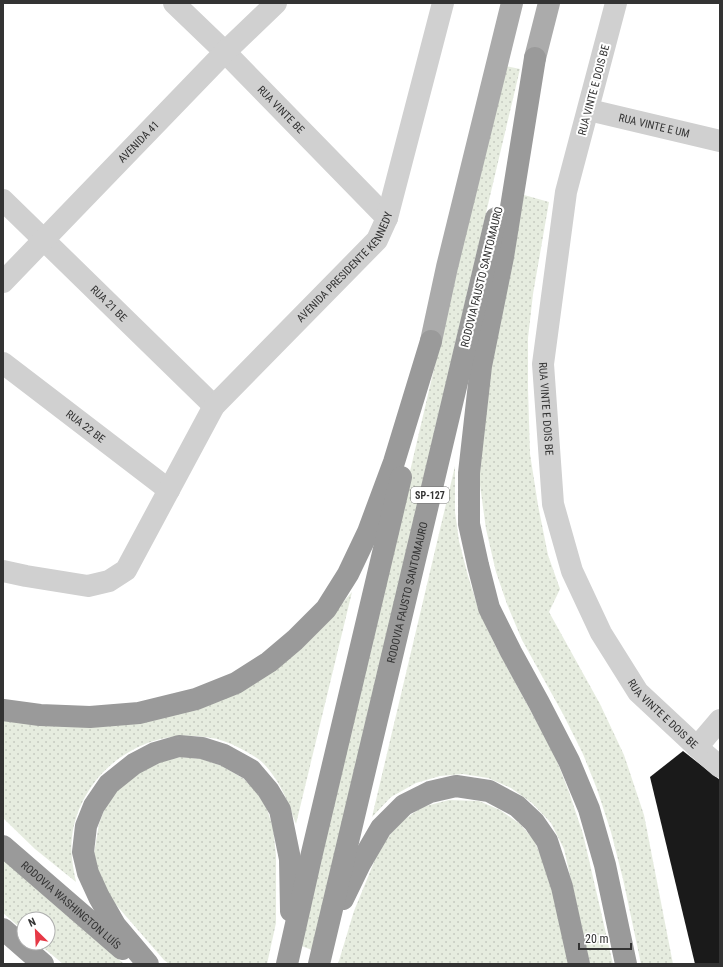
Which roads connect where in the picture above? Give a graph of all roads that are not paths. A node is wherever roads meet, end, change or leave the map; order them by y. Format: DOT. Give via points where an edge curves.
graph roads {
  1 [pos="174,3"];
  2 [pos="276,3"];
  3 [pos="443,3"];
  4 [pos="495,3"];
  5 [pos="512,3"];
  6 [pos="548,3"];
  7 [pos="616,3"];
  8 [pos="504,35"];
  9 [pos="225,52"];
  10 [pos="535,58"];
  11 [pos="589,110"];
  12 [pos="720,141"];
  13 [pos="3,200"];
  14 [pos="388,218"];
  15 [pos="43,240"];
  16 [pos="3,282"];
  17 [pos="431,341"];
  18 [pos="3,363"];
  19 [pos="214,406"];
  20 [pos="169,490"];
  21 [pos="3,571"];
  22 [pos="3,710"];
  23 [pos="720,720"];
  24 [pos="697,747"];
  25 [pos="720,766"];
  26 [pos="3,846"];
  27 [pos="3,929"];
  28 [pos="326,932"];
  29 [pos="289,955"];
  30 [pos="43,964"];
  31 [pos="140,964"];
  32 [pos="148,964"];
  33 [pos="319,964"];
  34 [pos="579,964"];
  35 [pos="626,964"];
  1 -- 9 [label="street, RUA VINTE BE"];
  2 -- 9 [label="street, AVENIDA 41"];
  3 -- 14 [label="street, AVENIDA PRESIDENTE KENNEDY"];
  4 -- 8 [label="main road"];
  5 -- 8 [label="main road"];
  6 -- 10 [label="main road"];
  7 -- 11 [label="street, RUA VINTE E DOIS BE"];
  8 -- 17 [label="main road"];
  9 -- 14 [label="street, RUA VINTE BE"];
  9 -- 15 [label="street, AVENIDA 41"];
  10 -- 28 [label="highway, RODOVIA FAUSTO SANTOMAURO / SP-127"];
  10 -- 35 [label="highway" via="503,257 481,366 469,473 469,524 489,608 569,760 589,809 605,865"];
  11 -- 12 [label="street, RUA VINTE E UM"];
  11 -- 24 [label="street, RUA VINTE E DOIS BE" via="566,192 542,364 553,504 572,571 601,633 638,692"];
  13 -- 15 [label="street, RUA 21 BE"];
  14 -- 19 [label="street, AVENIDA PRESIDENTE KENNEDY" via="378,240"];
  15 -- 16 [label="street, AVENIDA 41"];
  15 -- 19 [label="street, RUA 21 BE"];
  17 -- 22 [label="highway" via="394,462 368,532 348,574 326,609 295,640 269,662 236,683 196,699 139,713 90,717 40,715"];
  17 -- 29 [label="highway, SP-127"];
  18 -- 20 [label="street, RUA 22 BE"];
  19 -- 20 [label="street, AVENIDA PRESIDENTE KENNEDY"];
  20 -- 21 [label="street, AVENIDA PRESIDENTE KENNEDY" via="126,570 109,581 88,586"];
  23 -- 24 [label="street"];
  24 -- 25 [label="street, RUA VINTE E DOIS BE"];
  26 -- 31 [label="highway, RODOVIA WASHINGTON LUÍS"];
  27 -- 30 [label="highway"];
  28 -- 33 [label="highway, RODOVIA FAUSTO SANTOMAURO / SP-127"];
  28 -- 34 [label="highway" via="360,864 382,828 404,805 430,792 456,786 488,791 517,806 534,822 547,841 562,887"];
  29 -- 32 [label="highway" via="290,859 280,810 268,790 251,770 224,754 202,748 179,746 155,753 134,764 109,784 94,806 86,826 83,852 88,874 115,925"];
}
